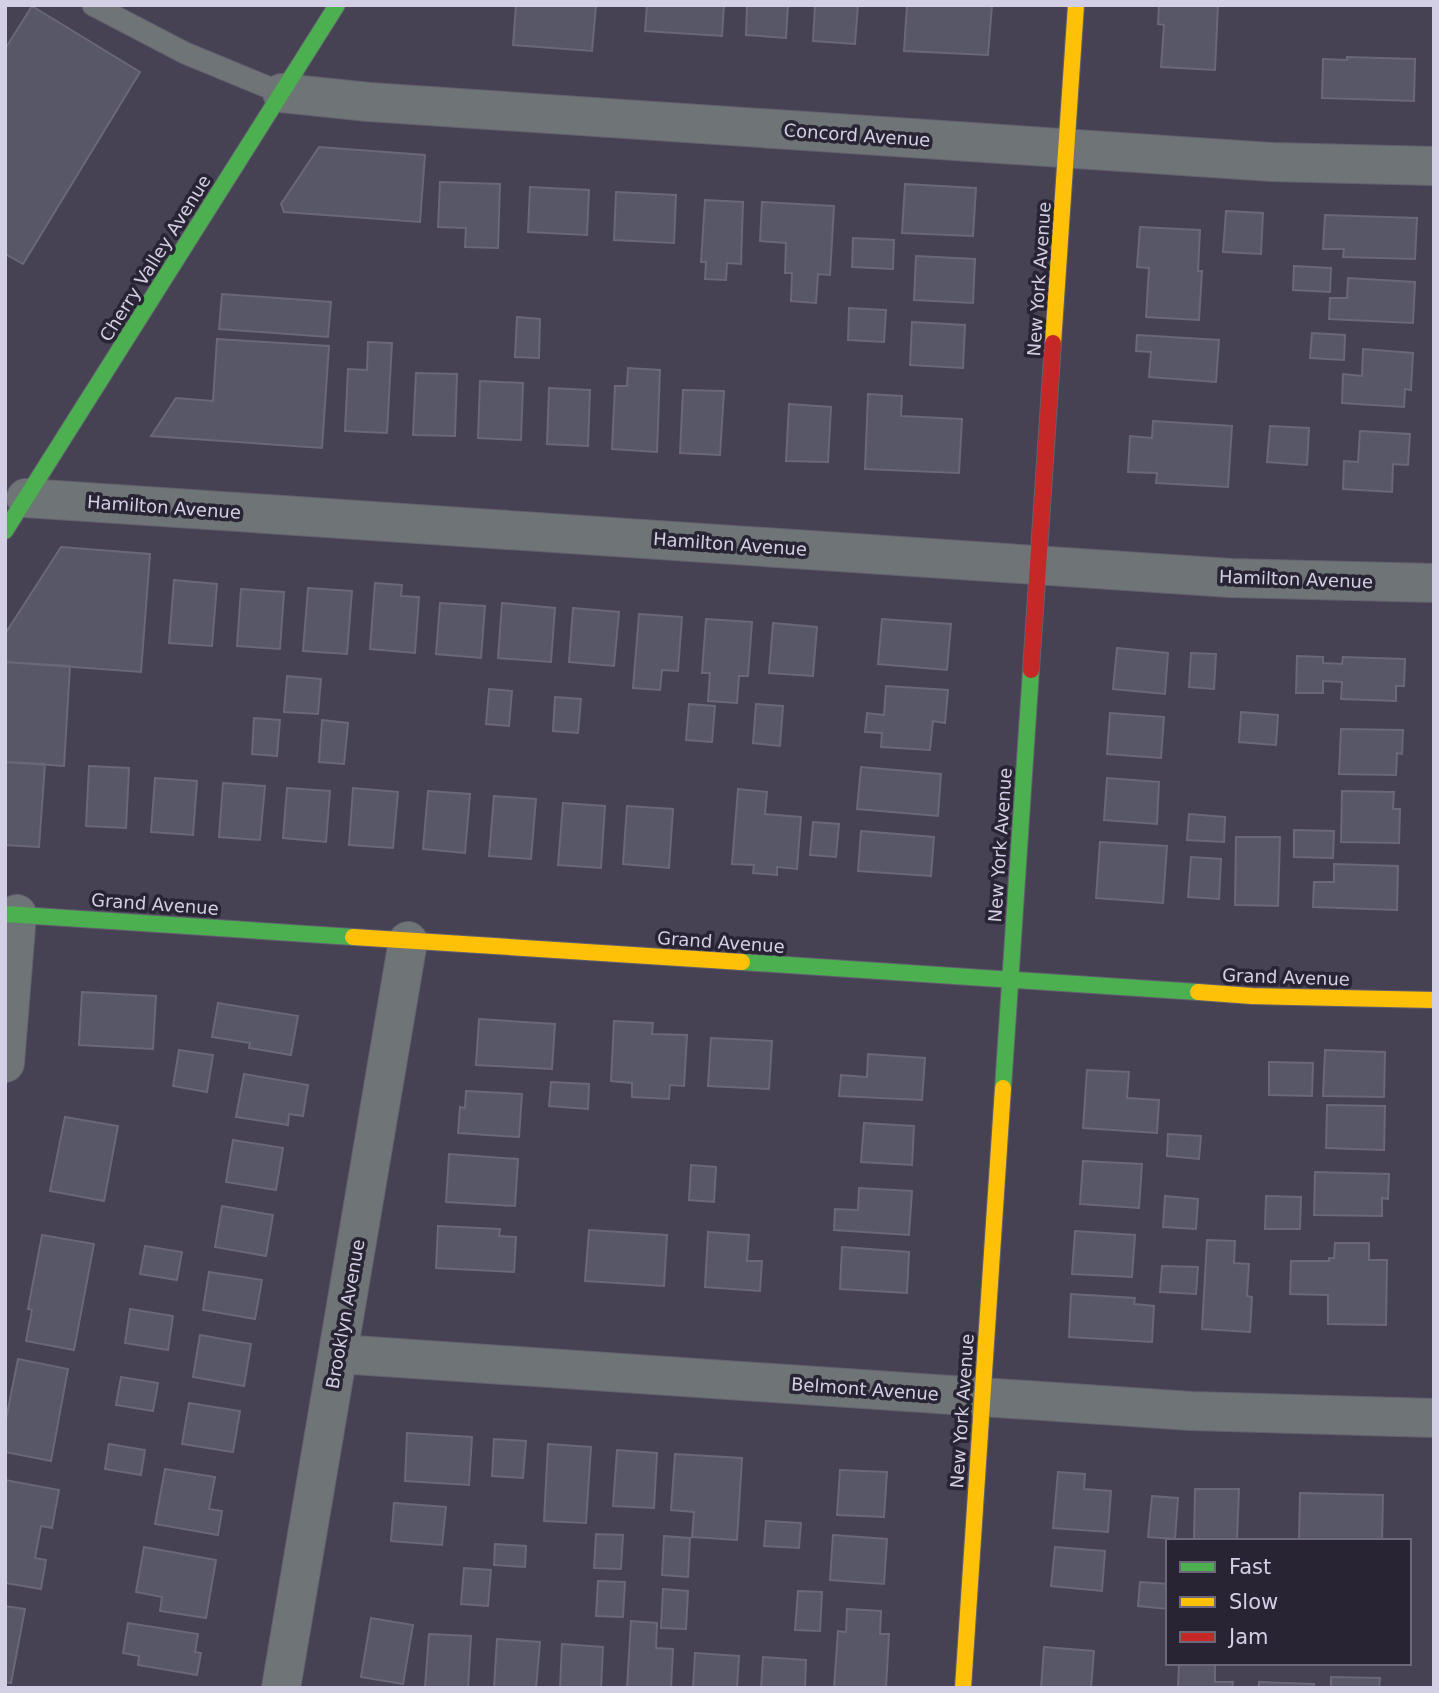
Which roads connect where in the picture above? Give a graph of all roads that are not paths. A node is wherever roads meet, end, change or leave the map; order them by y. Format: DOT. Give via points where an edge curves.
graph roads {
  1 [pos="93,5"];
  2 [pos="337,5"];
  3 [pos="1076,5"];
  4 [pos="282,93"];
  5 [pos="1067,149"];
  6 [pos="1434,166"];
  7 [pos="26,498"];
  8 [pos="5,531"];
  9 [pos="1038,565"];
  10 [pos="1434,583"];
  11 [pos="11,914"];
  12 [pos="408,941"];
  13 [pos="1011,980"];
  14 [pos="1434,1000"];
  15 [pos="5,1063"];
  16 [pos="339,1354"];
  17 [pos="982,1397"];
  18 [pos="1434,1418"];
  19 [pos="281,1688"];
  20 [pos="963,1688"];
  1 -- 4 [label="lane" via="185,53"];
  2 -- 4 [label="street, Cherry Valley Avenue"];
  3 -- 5 [label="street, New York Avenue"];
  4 -- 5 [label="street, Concord Avenue"];
  4 -- 7 [label="street, Cherry Valley Avenue"];
  5 -- 6 [label="street, Concord Avenue" via="1272,162"];
  5 -- 9 [label="street, New York Avenue"];
  7 -- 8 [label="street, Cherry Valley Avenue"];
  7 -- 9 [label="street, Hamilton Avenue"];
  9 -- 10 [label="street, Hamilton Avenue" via="1231,578"];
  9 -- 13 [label="street, New York Avenue"];
  11 -- 12 [label="street, Grand Avenue"];
  11 -- 15 [label="street"];
  12 -- 13 [label="street, Grand Avenue"];
  12 -- 16 [label="street, Brooklyn Avenue"];
  13 -- 14 [label="street, Grand Avenue" via="1252,996"];
  13 -- 17 [label="street, New York Avenue"];
  16 -- 17 [label="street, Belmont Avenue"];
  16 -- 19 [label="street, Brooklyn Avenue"];
  17 -- 18 [label="street, Belmont Avenue" via="1191,1411"];
  17 -- 20 [label="street, New York Avenue"];
}
